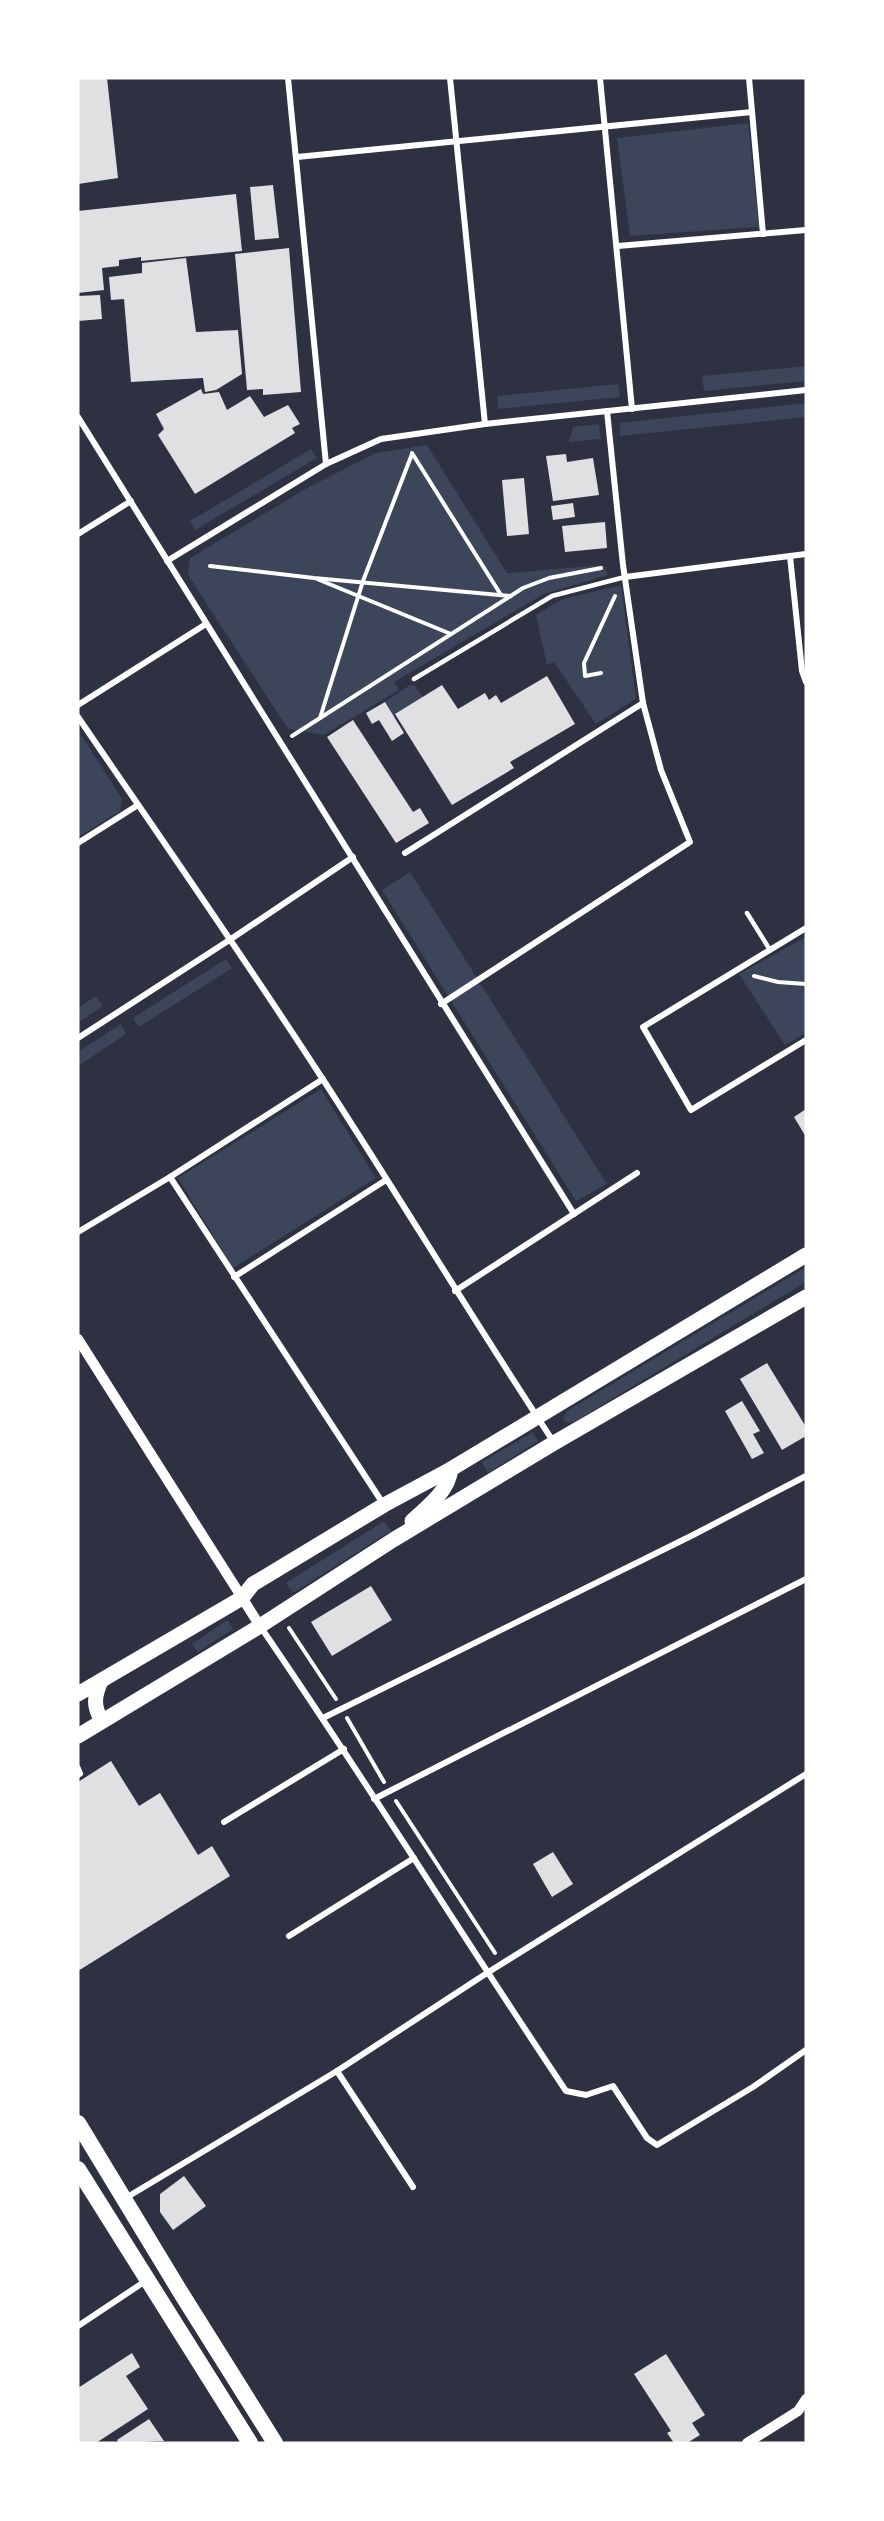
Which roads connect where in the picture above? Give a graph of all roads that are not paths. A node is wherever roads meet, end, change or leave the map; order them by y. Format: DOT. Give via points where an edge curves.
graph roads {
  1 [pos="288,78"];
  2 [pos="450,78"];
  3 [pos="600,78"];
  4 [pos="749,78"];
  5 [pos="752,112"];
  6 [pos="605,127"];
  7 [pos="456,141"];
  8 [pos="297,158"];
  9 [pos="806,230"];
  10 [pos="763,234"];
  11 [pos="618,246"];
  12 [pos="806,390"];
  13 [pos="632,408"];
  14 [pos="607,411"];
  15 [pos="78,417"];
  16 [pos="484,424"];
  17 [pos="326,464"];
  18 [pos="131,501"];
  19 [pos="78,534"];
  20 [pos="806,554"];
  21 [pos="790,556"];
  22 [pos="167,561"];
  23 [pos="625,577"];
  24 [pos="206,624"];
  25 [pos="414,679"];
  26 [pos="806,682"];
  27 [pos="643,703"];
  28 [pos="78,705"];
  29 [pos="78,717"];
  30 [pos="138,805"];
  31 [pos="78,843"];
  32 [pos="405,853"];
  33 [pos="352,857"];
  34 [pos="747,913"];
  35 [pos="806,928"];
  36 [pos="231,939"];
  37 [pos="770,950"];
  38 [pos="441,1004"];
  39 [pos="78,1038"];
  40 [pos="806,1040"];
  41 [pos="323,1079"];
  42 [pos="637,1173"];
  43 [pos="170,1177"];
  44 [pos="386,1180"];
  45 [pos="574,1214"];
  46 [pos="78,1232"];
  47 [pos="806,1255"];
  48 [pos="234,1277"];
  49 [pos="455,1291"];
  50 [pos="806,1297"];
  51 [pos="78,1339"];
  52 [pos="537,1416"];
  53 [pos="554,1443"];
  54 [pos="451,1469"];
  55 [pos="806,1476"];
  56 [pos="384,1505"];
  57 [pos="393,1540"];
  58 [pos="806,1579"];
  59 [pos="242,1598"];
  60 [pos="260,1626"];
  61 [pos="101,1681"];
  62 [pos="78,1694"];
  63 [pos="323,1718"];
  64 [pos="102,1721"];
  65 [pos="78,1736"];
  66 [pos="344,1749"];
  67 [pos="78,1767"];
  68 [pos="806,1774"];
  69 [pos="78,1776"];
  70 [pos="374,1799"];
  71 [pos="224,1822"];
  72 [pos="414,1857"];
  73 [pos="290,1936"];
  74 [pos="487,1973"];
  75 [pos="806,2050"];
  76 [pos="337,2071"];
  77 [pos="78,2123"];
  78 [pos="78,2169"];
  79 [pos="413,2187"];
  80 [pos="124,2199"];
  81 [pos="148,2280"];
  82 [pos="78,2326"];
  83 [pos="210,2341"];
  84 [pos="193,2352"];
  85 [pos="806,2399"];
  86 [pos="250,2443"];
  87 [pos="275,2443"];
  88 [pos="747,2443"];
  1 -- 8 [label="street"];
  2 -- 7 [label="street"];
  3 -- 6 [label="street"];
  4 -- 5 [label="street"];
  5 -- 6 [label="street"];
  5 -- 10 [label="street"];
  6 -- 7 [label="street"];
  6 -- 11 [label="street"];
  7 -- 8 [label="street"];
  7 -- 16 [label="street"];
  8 -- 17 [label="street"];
  9 -- 10 [label="street"];
  10 -- 11 [label="street"];
  11 -- 13 [label="street"];
  12 -- 13 [label="street"];
  13 -- 14 [label="street"];
  14 -- 16 [label="street"];
  14 -- 23 [label="street"];
  15 -- 18 [label="street"];
  16 -- 17 [label="street" via="381,439"];
  17 -- 22 [label="street"];
  18 -- 19 [label="street"];
  18 -- 22 [label="street"];
  20 -- 21 [label="street"];
  21 -- 23 [label="street"];
  21 -- 26 [label="street"];
  22 -- 24 [label="street"];
  23 -- 25 [label="lane" via="552,596"];
  23 -- 27 [label="street"];
  24 -- 28 [label="street"];
  24 -- 33 [label="street"];
  27 -- 32 [label="street"];
  27 -- 38 [label="street" via="661,770 690,842"];
  29 -- 30 [label="street"];
  30 -- 31 [label="street"];
  30 -- 36 [label="street"];
  33 -- 36 [label="street"];
  33 -- 38 [label="street"];
  34 -- 37 [label="lane"];
  35 -- 37 [label="street"];
  36 -- 39 [label="street"];
  36 -- 41 [label="street"];
  37 -- 40 [label="street" via="643,1027 691,1110"];
  38 -- 45 [label="street"];
  41 -- 43 [label="street"];
  41 -- 44 [label="street"];
  42 -- 45 [label="street"];
  43 -- 46 [label="street"];
  43 -- 48 [label="street"];
  44 -- 48 [label="street"];
  44 -- 49 [label="street"];
  45 -- 49 [label="street"];
  47 -- 52 [label="main road"];
  48 -- 56 [label="street"];
  49 -- 52 [label="street"];
  50 -- 53 [label="main road"];
  51 -- 59 [label="street"];
  52 -- 53 [label="street"];
  52 -- 54 [label="main road"];
  53 -- 57 [label="main road"];
  54 -- 56 [label="main road"];
  54 -- 57 [label="main road" via="443,1491"];
  55 -- 63 [label="street"];
  56 -- 59 [label="main road" via="253,1584"];
  57 -- 60 [label="main road"];
  58 -- 70 [label="street"];
  59 -- 60 [label="street"];
  59 -- 61 [label="main road"];
  60 -- 63 [label="street"];
  60 -- 64 [label="main road"];
  61 -- 62 [label="main road"];
  61 -- 64 [label="main road" via="94,1696"];
  63 -- 66 [label="street"];
  64 -- 65 [label="main road"];
  66 -- 70 [label="street"];
  66 -- 71 [label="street"];
  67 -- 69 [label="lane"];
  68 -- 74 [label="street"];
  70 -- 72 [label="street"];
  72 -- 73 [label="street"];
  72 -- 74 [label="street"];
  74 -- 75 [label="street" via="566,2091 586,2095 613,2086 647,2138 657,2145"];
  74 -- 76 [label="street"];
  76 -- 79 [label="street"];
  76 -- 80 [label="street"];
  77 -- 80 [label="highway"];
  78 -- 81 [label="highway"];
  80 -- 83 [label="highway"];
  81 -- 82 [label="street"];
  81 -- 84 [label="highway"];
  83 -- 84 [label="lane"];
  83 -- 87 [label="highway"];
  84 -- 86 [label="highway"];
  85 -- 88 [label="street" via="798,2411"];
}
